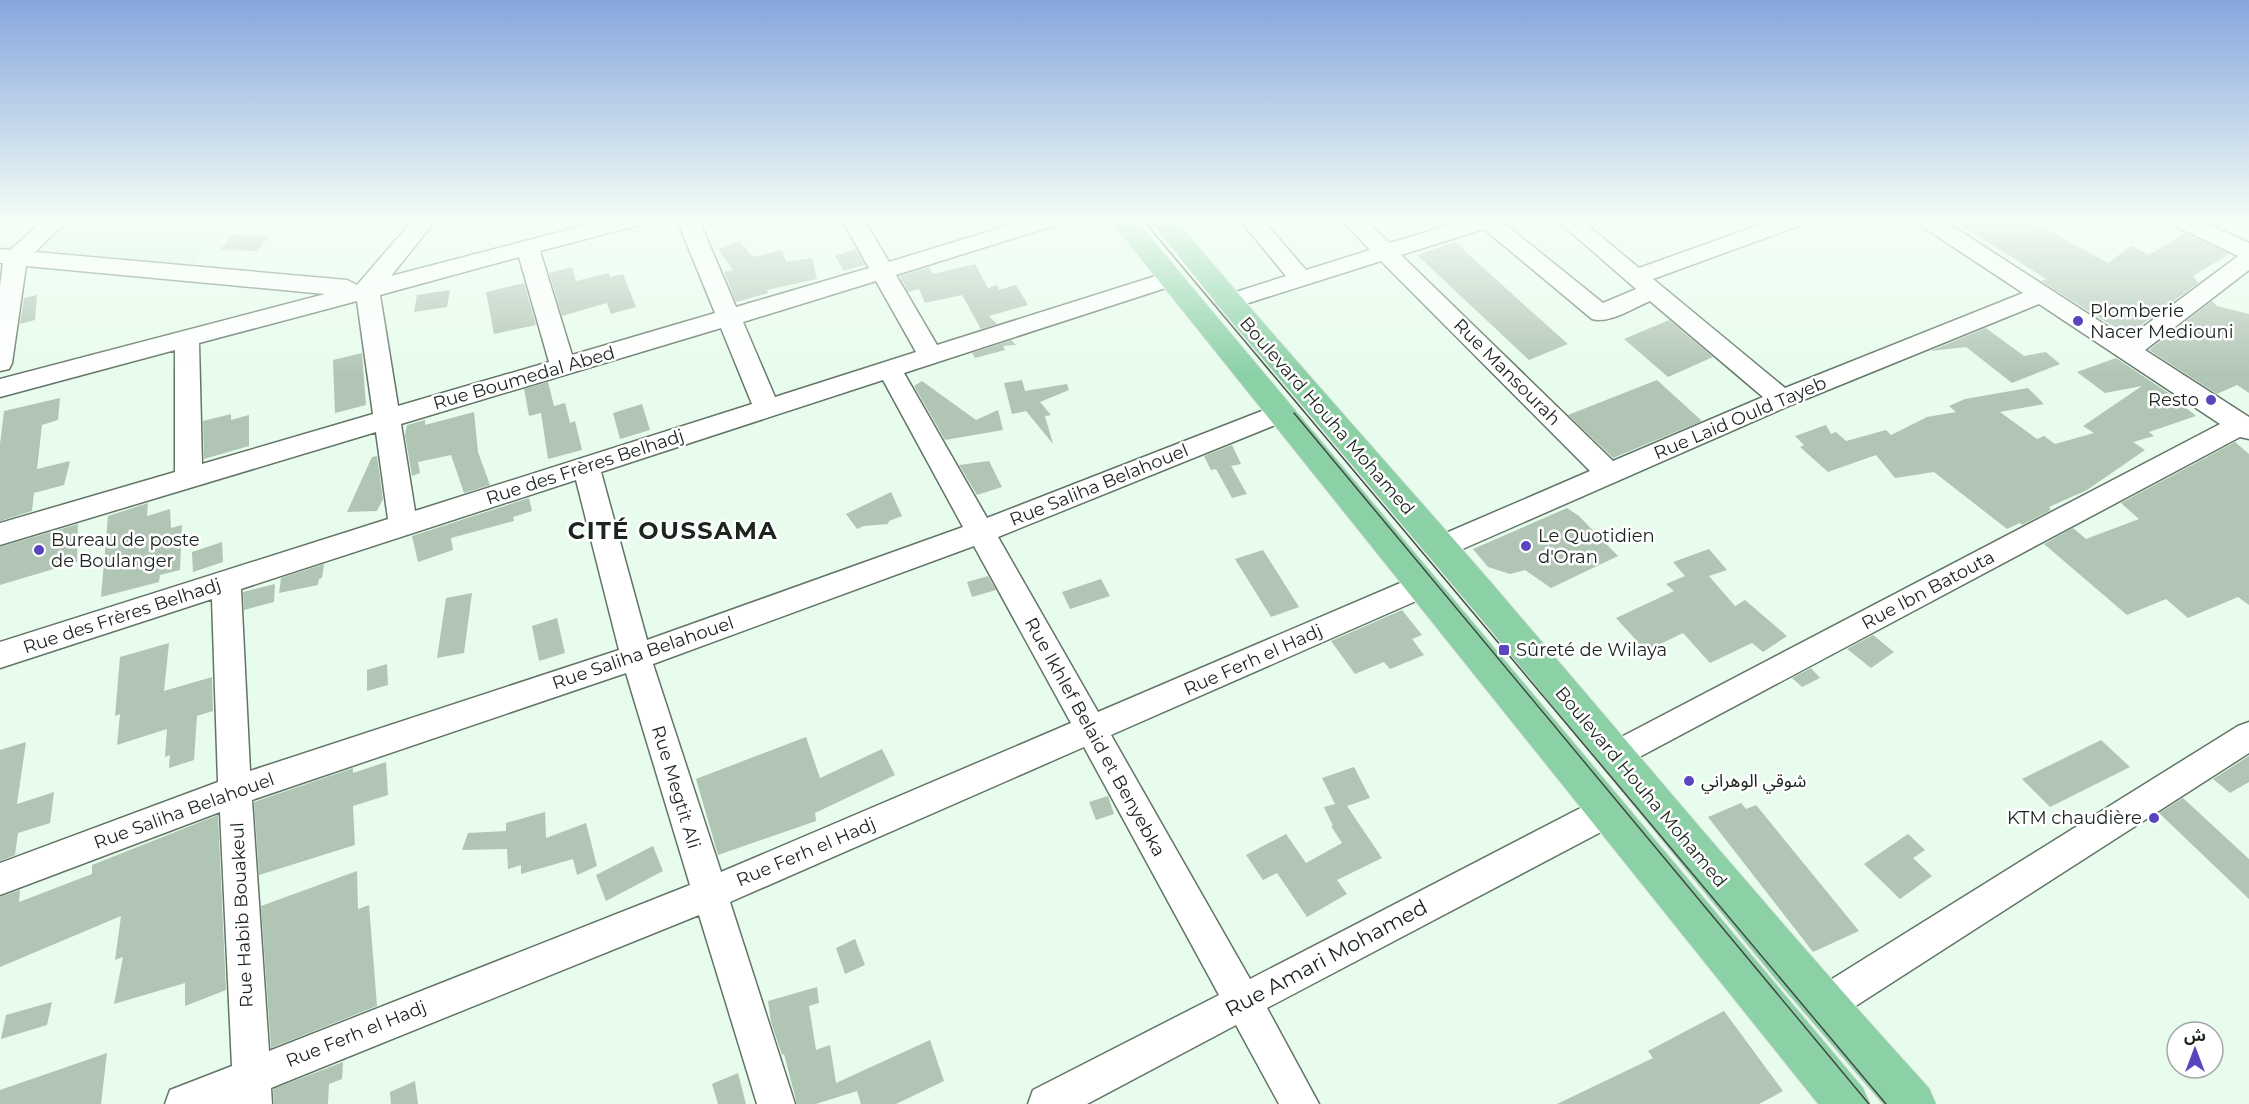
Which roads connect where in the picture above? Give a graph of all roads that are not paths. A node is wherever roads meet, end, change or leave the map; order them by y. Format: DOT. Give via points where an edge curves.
graph roads {
  1 [pos="7,272"];
  2 [pos="166,272"];
  3 [pos="382,272"];
  4 [pos="438,272"];
  5 [pos="535,272"];
  6 [pos="709,272"];
  7 [pos="882,272"];
  8 [pos="1164,272"];
  9 [pos="1204,272"];
  10 [pos="1295,272"];
  11 [pos="1323,272"];
  12 [pos="1406,272"];
  13 [pos="1550,272"];
  14 [pos="1630,272"];
  15 [pos="1674,272"];
  16 [pos="2010,272"];
  17 [pos="2232,272"];
  18 [pos="1170,279"];
  19 [pos="1301,279"];
  20 [pos="1645,284"];
  21 [pos="367,290"];
  22 [pos="2041,294"];
  23 [pos="1228,302"];
  24 [pos="727,318"];
  25 [pos="187,337"];
  26 [pos="2128,350"];
  27 [pos="931,356"];
  28 [pos="0,363"];
  29 [pos="563,367"];
  30 [pos="890,370"];
  31 [pos="0,388"];
  32 [pos="1782,399"];
  33 [pos="767,409"];
  34 [pos="1281,413"];
  35 [pos="386,419"];
  36 [pos="2245,427"];
  37 [pos="586,468"];
  38 [pos="1609,474"];
  39 [pos="189,477"];
  40 [pos="403,524"];
  41 [pos="981,532"];
  42 [pos="0,534"];
  43 [pos="1442,547"];
  44 [pos="226,583"];
  45 [pos="1422,586"];
  46 [pos="0,655"];
  47 [pos="636,657"];
  48 [pos="1090,731"];
  49 [pos="2249,736"];
  50 [pos="1615,756"];
  51 [pos="235,791"];
  52 [pos="1606,812"];
  53 [pos="0,879"];
  54 [pos="710,894"];
  55 [pos="1243,1002"];
  56 [pos="1824,1005"];
  57 [pos="253,1090"];
  58 [pos="1844,1103"];
  59 [pos="184,1104"];
  60 [pos="776,1104"];
  61 [pos="1047,1104"];
  62 [pos="1300,1104"];
  63 [pos="1913,1104"];
  1 -- 28 [label="street"];
  2 -- 21 [label="street"];
  3 -- 21 [label="street"];
  4 -- 21 [label="street"];
  5 -- 29 [label="street"];
  6 -- 24 [label="street"];
  7 -- 24 [label="street, Rue Boumedal Abed"];
  7 -- 27 [label="street"];
  8 -- 18 [label="main road, Boulevard Houha Mohamed"];
  9 -- 23 [label="main road, Boulevard Houha Mohamed"];
  10 -- 19 [label="street"];
  11 -- 19 [label="street"];
  12 -- 38 [label="street, Rue Mansourah"];
  13 -- 20 [label="street" via="1600,313"];
  14 -- 20 [label="street"];
  15 -- 20 [label="street"];
  16 -- 22 [label="street"];
  17 -- 26 [label="street"];
  18 -- 27 [label="street, Rue des Frères Belhadj"];
  18 -- 34 [label="main road, Boulevard Houha Mohamed"];
  19 -- 23 [label="street"];
  20 -- 32 [label="street"];
  21 -- 25 [label="street"];
  21 -- 35 [label="street"];
  22 -- 26 [label="street"];
  22 -- 32 [label="street, Rue Laid Ould Tayeb"];
  23 -- 43 [label="main road, Boulevard Houha Mohamed"];
  24 -- 29 [label="street, Rue Boumedal Abed"];
  24 -- 33 [label="street"];
  25 -- 31 [label="street"];
  25 -- 39 [label="street"];
  26 -- 36 [label="street"];
  27 -- 30 [label="street, Rue des Frères Belhadj"];
  29 -- 35 [label="street, Rue Boumedal Abed"];
  30 -- 33 [label="street, Rue des Frères Belhadj"];
  30 -- 41 [label="street, Rue Ikhlef Belaid et Benyebka"];
  32 -- 38 [label="street, Rue Laid Ould Tayeb"];
  33 -- 37 [label="street, Rue des Frères Belhadj"];
  34 -- 41 [label="street, Rue Saliha Belahouel"];
  34 -- 45 [label="main road, Boulevard Houha Mohamed"];
  35 -- 39 [label="street, Rue Boumedal Abed"];
  35 -- 40 [label="street"];
  36 -- 50 [label="street, Rue Ibn Batouta"];
  37 -- 40 [label="street, Rue des Frères Belhadj"];
  37 -- 47 [label="street, Rue Megtit Ali"];
  38 -- 43 [label="street, Rue Laid Ould Tayeb"];
  39 -- 42 [label="street, Rue Boumedal Abed"];
  40 -- 44 [label="street, Rue des Frères Belhadj"];
  41 -- 47 [label="street, Rue Saliha Belahouel"];
  41 -- 48 [label="street, Rue Ikhlef Belaid et Benyebka"];
  43 -- 50 [label="main road, Boulevard Houha Mohamed"];
  44 -- 46 [label="street, Rue des Frères Belhadj"];
  44 -- 51 [label="street, Rue Habib Bouakeul"];
  45 -- 48 [label="street, Rue Ferh el Hadj"];
  45 -- 52 [label="main road, Boulevard Houha Mohamed"];
  47 -- 51 [label="street, Rue Saliha Belahouel"];
  47 -- 54 [label="street, Rue Megtit Ali"];
  48 -- 54 [label="street, Rue Ferh el Hadj"];
  48 -- 55 [label="street, Rue Ikhlef Belaid et Benyebka"];
  49 -- 56 [label="street"];
  50 -- 56 [label="main road, Boulevard Houha Mohamed"];
  51 -- 53 [label="street, Rue Saliha Belahouel"];
  51 -- 57 [label="street, Rue Habib Bouakeul"];
  52 -- 55 [label="street, Rue Amari Mohamed"];
  52 -- 58 [label="main road, Boulevard Houha Mohamed"];
  54 -- 57 [label="street, Rue Ferh el Hadj"];
  54 -- 60 [label="street, Rue Megtit Ali"];
  55 -- 61 [label="street, Rue Amari Mohamed"];
  55 -- 62 [label="street, Rue Ikhlef Belaid et Benyebka"];
  56 -- 63 [label="main road, Boulevard Houha Mohamed"];
  57 -- 59 [label="street, Rue Ferh el Hadj"];
}
